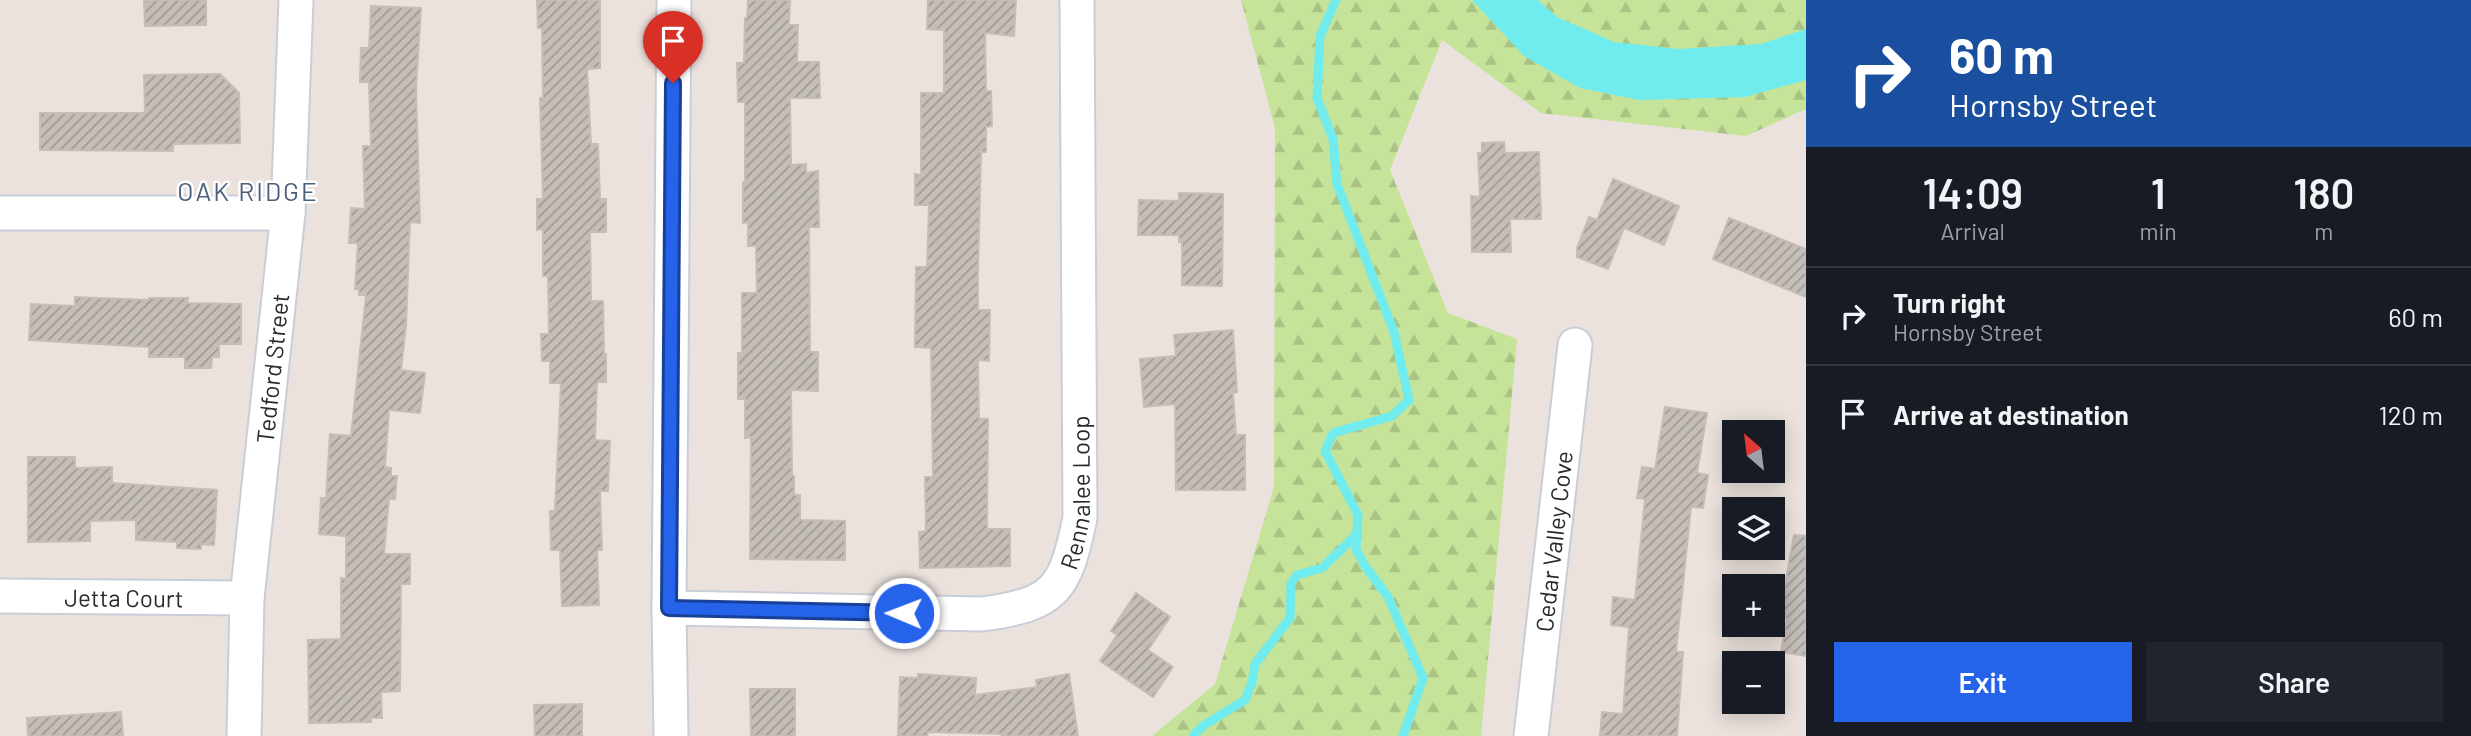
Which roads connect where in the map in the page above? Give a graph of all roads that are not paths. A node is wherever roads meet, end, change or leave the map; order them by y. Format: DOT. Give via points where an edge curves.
graph roads {
  1 [pos="296,0"];
  2 [pos="674,0"];
  3 [pos="1077,0"];
  4 [pos="288,213"];
  5 [pos="0,214"];
  6 [pos="1575,345"];
  7 [pos="0,596"];
  8 [pos="247,598"];
  9 [pos="669,608"];
  10 [pos="244,736"];
  11 [pos="671,736"];
  12 [pos="1531,736"];
  1 -- 4 [label="street, Tedford Street"];
  2 -- 9 [label="street"];
  3 -- 9 [label="street, Rennalee Loop" via="1080,519 1063,580 1043,598 1018,610 982,614"];
  4 -- 5 [label="street"];
  4 -- 8 [label="street, Tedford Street"];
  6 -- 12 [label="street, Cedar Valley Cove"];
  7 -- 8 [label="street, Jetta Court"];
  8 -- 10 [label="street, Tedford Street"];
  9 -- 11 [label="street"];
}
